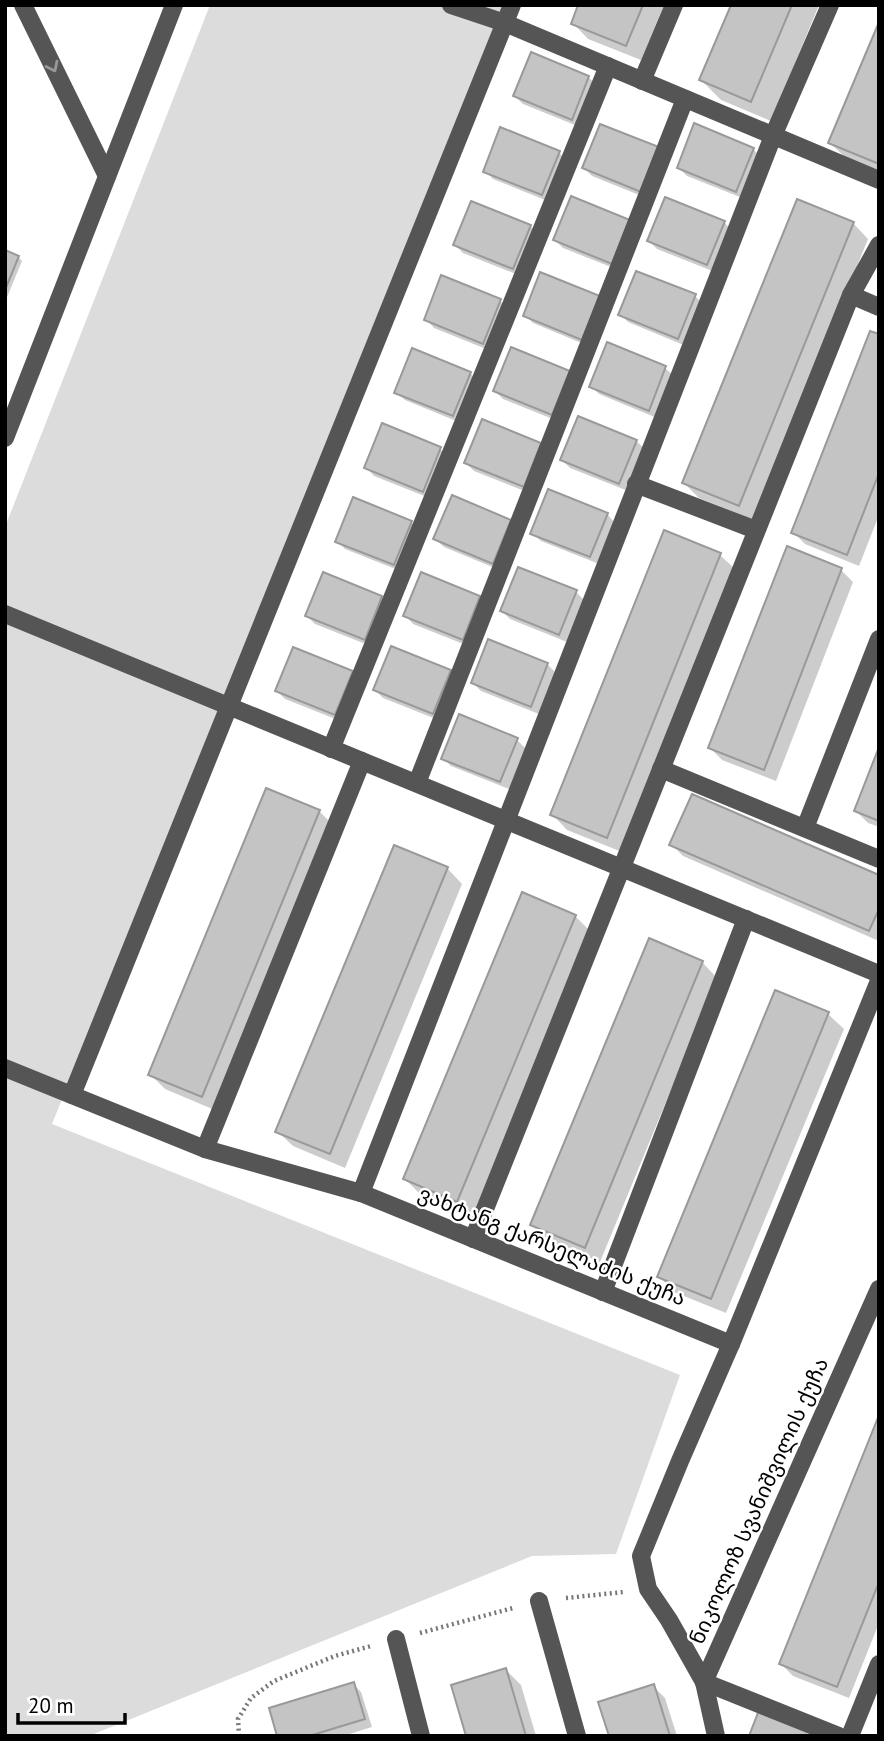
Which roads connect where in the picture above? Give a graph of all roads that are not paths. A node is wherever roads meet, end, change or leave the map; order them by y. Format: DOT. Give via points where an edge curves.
graph roads {
  1 [pos="23,5"];
  2 [pos="174,5"];
  3 [pos="451,5"];
  4 [pos="512,5"];
  5 [pos="674,5"];
  6 [pos="830,5"];
  7 [pos="505,23"];
  8 [pos="608,66"];
  9 [pos="642,81"];
  10 [pos="685,99"];
  11 [pos="773,136"];
  12 [pos="107,176"];
  13 [pos="879,180"];
  14 [pos="879,245"];
  15 [pos="851,295"];
  16 [pos="879,307"];
  17 [pos="5,438"];
  18 [pos="636,484"];
  19 [pos="756,530"];
  20 [pos="5,614"];
  21 [pos="879,639"];
  22 [pos="229,706"];
  23 [pos="331,749"];
  24 [pos="362,761"];
  25 [pos="660,769"];
  26 [pos="417,783"];
  27 [pos="505,820"];
  28 [pos="805,828"];
  29 [pos="879,859"];
  30 [pos="621,867"];
  31 [pos="746,919"];
  32 [pos="879,974"];
  33 [pos="879,982"];
  34 [pos="5,1068"];
  35 [pos="72,1095"];
  36 [pos="205,1149"];
  37 [pos="361,1193"];
  38 [pos="473,1239"];
  39 [pos="879,1289"];
  40 [pos="603,1292"];
  41 [pos="731,1344"];
  42 [pos="539,1601"];
  43 [pos="396,1639"];
  44 [pos="879,1664"];
  45 [pos="704,1682"];
  46 [pos="421,1736"];
  47 [pos="577,1736"];
  48 [pos="716,1736"];
  49 [pos="839,1736"];
  50 [pos="850,1736"];
  1 -- 12 [label="street, one-way"];
  2 -- 12 [label="street"];
  3 -- 7 [label="street"];
  4 -- 7 [label="street"];
  5 -- 9 [label="street"];
  6 -- 11 [label="street"];
  7 -- 8 [label="street"];
  7 -- 22 [label="street"];
  8 -- 9 [label="street"];
  8 -- 23 [label="street"];
  9 -- 10 [label="street"];
  10 -- 11 [label="street"];
  10 -- 26 [label="street"];
  11 -- 13 [label="street"];
  11 -- 18 [label="street"];
  12 -- 17 [label="street"];
  14 -- 15 [label="street"];
  15 -- 16 [label="street"];
  15 -- 19 [label="street"];
  18 -- 19 [label="street"];
  18 -- 27 [label="street"];
  19 -- 25 [label="street"];
  20 -- 22 [label="street"];
  21 -- 28 [label="street"];
  22 -- 23 [label="street"];
  22 -- 35 [label="street"];
  23 -- 24 [label="street"];
  24 -- 26 [label="street"];
  24 -- 36 [label="street"];
  25 -- 28 [label="street"];
  25 -- 30 [label="street"];
  26 -- 27 [label="street"];
  27 -- 30 [label="street"];
  27 -- 37 [label="street"];
  28 -- 29 [label="street"];
  30 -- 31 [label="street"];
  30 -- 38 [label="street"];
  31 -- 32 [label="street"];
  31 -- 40 [label="street"];
  33 -- 41 [label="street"];
  34 -- 35 [label="street, ვახტანგ ქარსელაძის ქუჩა"];
  35 -- 36 [label="street, ვახტანგ ქარსელაძის ქუჩა"];
  36 -- 37 [label="street, ვახტანგ ქარსელაძის ქუჩა"];
  37 -- 38 [label="street, ვახტანგ ქარსელაძის ქუჩა"];
  38 -- 40 [label="street, ვახტანგ ქარსელაძის ქუჩა"];
  39 -- 45 [label="street, ნიკოლოზ სვანიშვილის ქუჩა"];
  40 -- 41 [label="street, ვახტანგ ქარსელაძის ქუჩა"];
  41 -- 45 [label="street" via="641,1556 648,1589"];
  42 -- 47 [label="street"];
  43 -- 46 [label="street"];
  44 -- 50 [label="street"];
  45 -- 48 [label="street"];
  45 -- 49 [label="street"];
}
